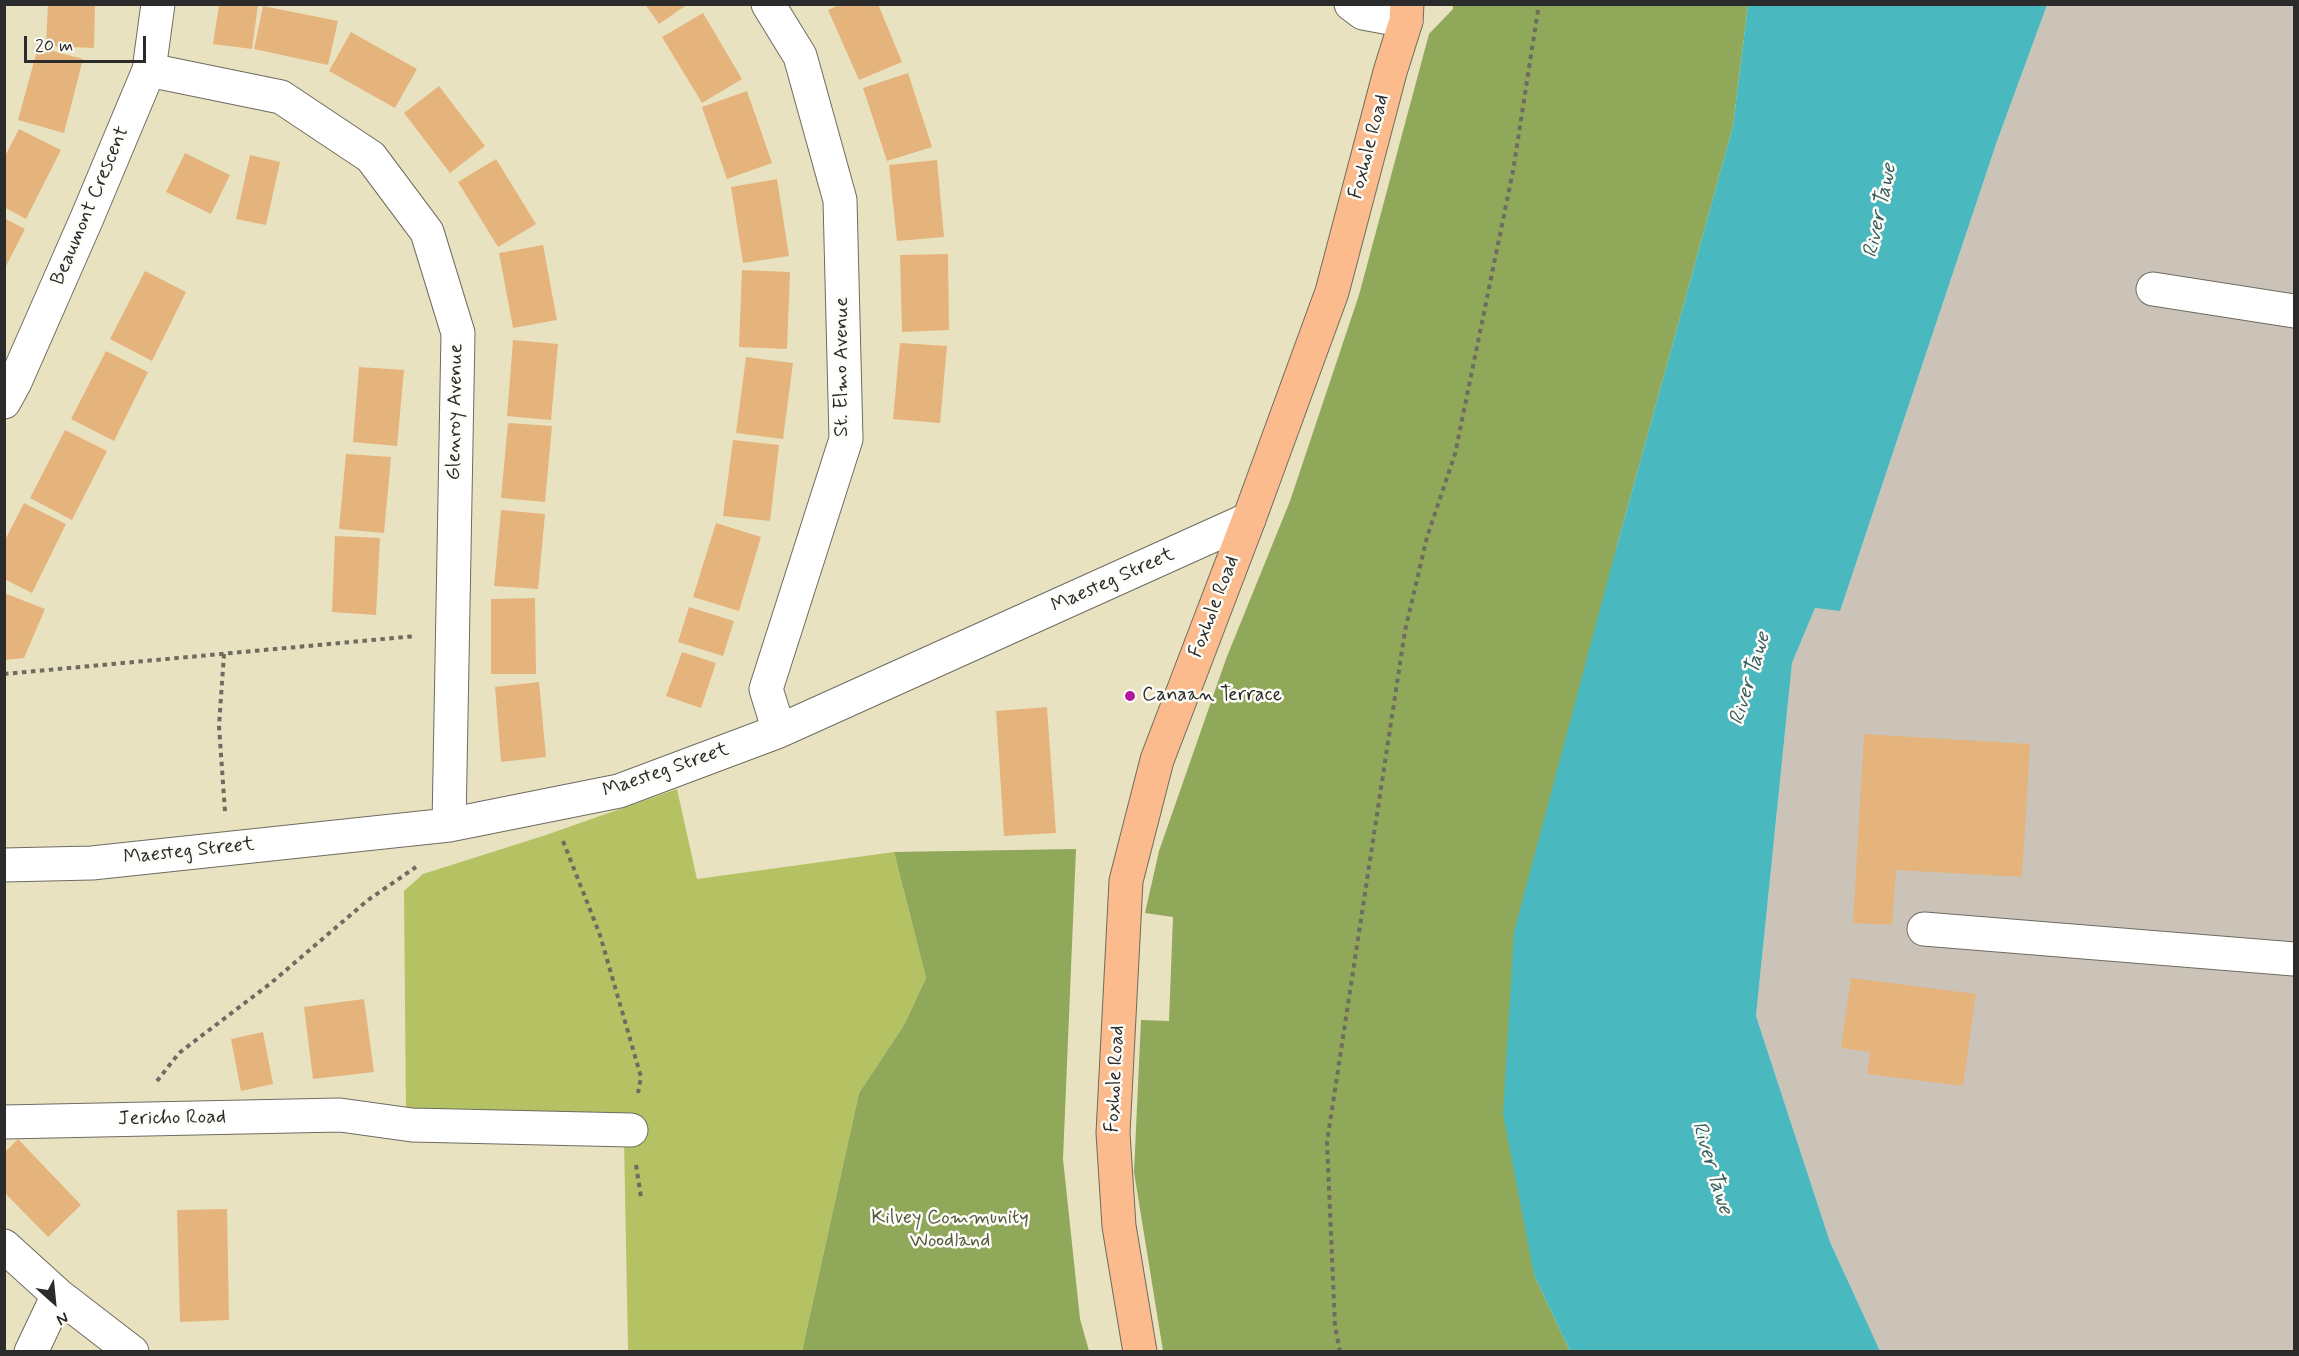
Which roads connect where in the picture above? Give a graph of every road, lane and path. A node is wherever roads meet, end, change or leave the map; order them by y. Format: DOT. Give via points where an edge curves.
graph roads {
  1 [pos="158,4"];
  2 [pos="768,4"];
  3 [pos="1351,4"];
  4 [pos="1539,4"];
  5 [pos="1406,13"];
  6 [pos="149,70"];
  7 [pos="2153,289"];
  8 [pos="2295,311"];
  9 [pos="4,402"];
  10 [pos="1249,519"];
  11 [pos="452,633"];
  12 [pos="224,654"];
  13 [pos="4,674"];
  14 [pos="779,731"];
  15 [pos="552,805"];
  16 [pos="449,825"];
  17 [pos="228,848"];
  18 [pos="4,865"];
  19 [pos="417,867"];
  20 [pos="1924,929"];
  21 [pos="2295,959"];
  22 [pos="128,1120"];
  23 [pos="4,1122"];
  24 [pos="631,1130"];
  25 [pos="641,1197"];
  26 [pos="4,1246"];
  27 [pos="58,1294"];
  28 [pos="32,1352"];
  29 [pos="132,1352"];
  30 [pos="1140,1352"];
  31 [pos="1340,1352"];
  1 -- 6 [label="street, Beaumont Crescent"];
  2 -- 14 [label="street, St. Elmo Avenue" via="800,56 840,200 846,428 846,440 766,689"];
  3 -- 5 [label="street" via="1364,13"];
  4 -- 31 [label="path" via="1513,171 1455,454 1427,537 1405,631 1327,1142 1335,1326"];
  5 -- 10 [label="main road, Foxhole Road" via="1332,292"];
  6 -- 9 [label="street, Beaumont Crescent"];
  6 -- 11 [label="street, Glenroy Avenue" via="281,97 371,157 427,232 458,333"];
  7 -- 8 [label="street"];
  10 -- 14 [label="street, Maesteg Street"];
  10 -- 30 [label="main road, Foxhole Road" via="1157,760 1126,881 1113,1133 1119,1226"];
  11 -- 12 [label="path"];
  11 -- 16 [label="street, Glenroy Avenue"];
  12 -- 13 [label="path"];
  12 -- 17 [label="path" via="219,726"];
  14 -- 15 [label="street, Maesteg Street" via="619,791"];
  15 -- 16 [label="street, Maesteg Street"];
  15 -- 24 [label="path" via="600,936 641,1077"];
  16 -- 17 [label="street, Maesteg Street"];
  17 -- 18 [label="street, Maesteg Street" via="92,863"];
  19 -- 22 [label="path" via="368,900 271,983 179,1053"];
  20 -- 21 [label="street"];
  22 -- 23 [label="street, Jericho Road"];
  22 -- 24 [label="street, Jericho Road" via="340,1115 412,1125"];
  24 -- 25 [label="path"];
  26 -- 27 [label="street"];
  27 -- 28 [label="street"];
  27 -- 29 [label="street"];
}
